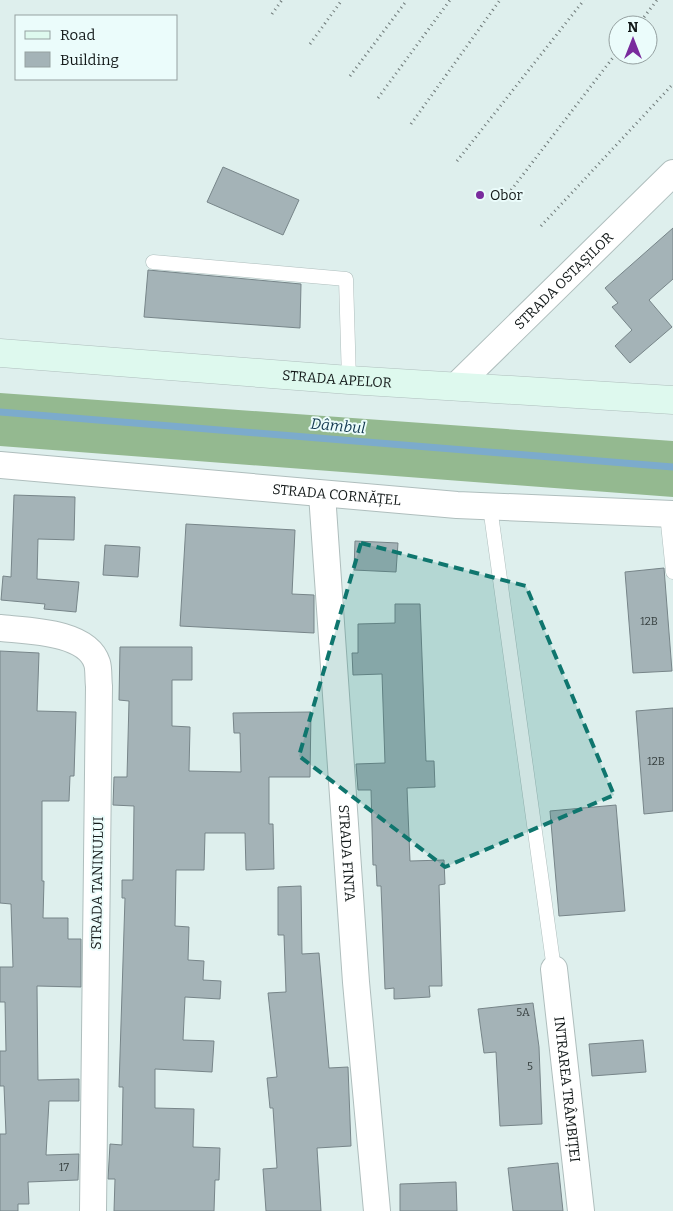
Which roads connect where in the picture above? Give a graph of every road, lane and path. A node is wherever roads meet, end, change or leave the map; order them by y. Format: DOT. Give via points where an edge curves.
graph roads {
  1 [pos="282,0"];
  2 [pos="342,0"];
  3 [pos="408,0"];
  4 [pos="450,0"];
  5 [pos="500,0"];
  6 [pos="584,0"];
  7 [pos="658,0"];
  8 [pos="272,14"];
  9 [pos="646,15"];
  10 [pos="310,44"];
  11 [pos="608,64"];
  12 [pos="350,76"];
  13 [pos="673,84"];
  14 [pos="378,98"];
  15 [pos="410,124"];
  16 [pos="457,161"];
  17 [pos="673,174"];
  18 [pos="505,198"];
  19 [pos="542,226"];
  20 [pos="153,262"];
  21 [pos="0,353"];
  22 [pos="349,380"];
  23 [pos="455,387"];
  24 [pos="673,400"];
  25 [pos="0,465"];
  26 [pos="322,494"];
  27 [pos="490,507"];
  28 [pos="670,514"];
  29 [pos="673,572"];
  30 [pos="0,628"];
  31 [pos="554,969"];
  32 [pos="93,1211"];
  33 [pos="377,1211"];
  34 [pos="581,1211"];
  1 -- 8 [label="path"];
  2 -- 10 [label="path"];
  3 -- 12 [label="path"];
  4 -- 14 [label="path"];
  5 -- 15 [label="path"];
  6 -- 16 [label="path"];
  7 -- 9 [label="path"];
  11 -- 18 [label="path"];
  13 -- 19 [label="path"];
  17 -- 23 [label="street, STRADA OSTAȘILOR"];
  20 -- 22 [label="lane" via="346,279"];
  21 -- 22 [label="street, STRADA APELOR"];
  22 -- 23 [label="street, STRADA APELOR"];
  23 -- 24 [label="street, STRADA APELOR"];
  25 -- 26 [label="street, STRADA CORNĂȚEL"];
  26 -- 27 [label="street, STRADA CORNĂȚEL"];
  26 -- 33 [label="street, STRADA FINTA" via="356,982"];
  27 -- 28 [label="street, STRADA CORNĂȚEL"];
  27 -- 31 [label="lane"];
  28 -- 29 [label="lane"];
  30 -- 32 [label="street, STRADA TANINULUI" via="68,638 87,647 97,662"];
  31 -- 34 [label="street, INTRAREA TRÂMBIȚEI"];
}
